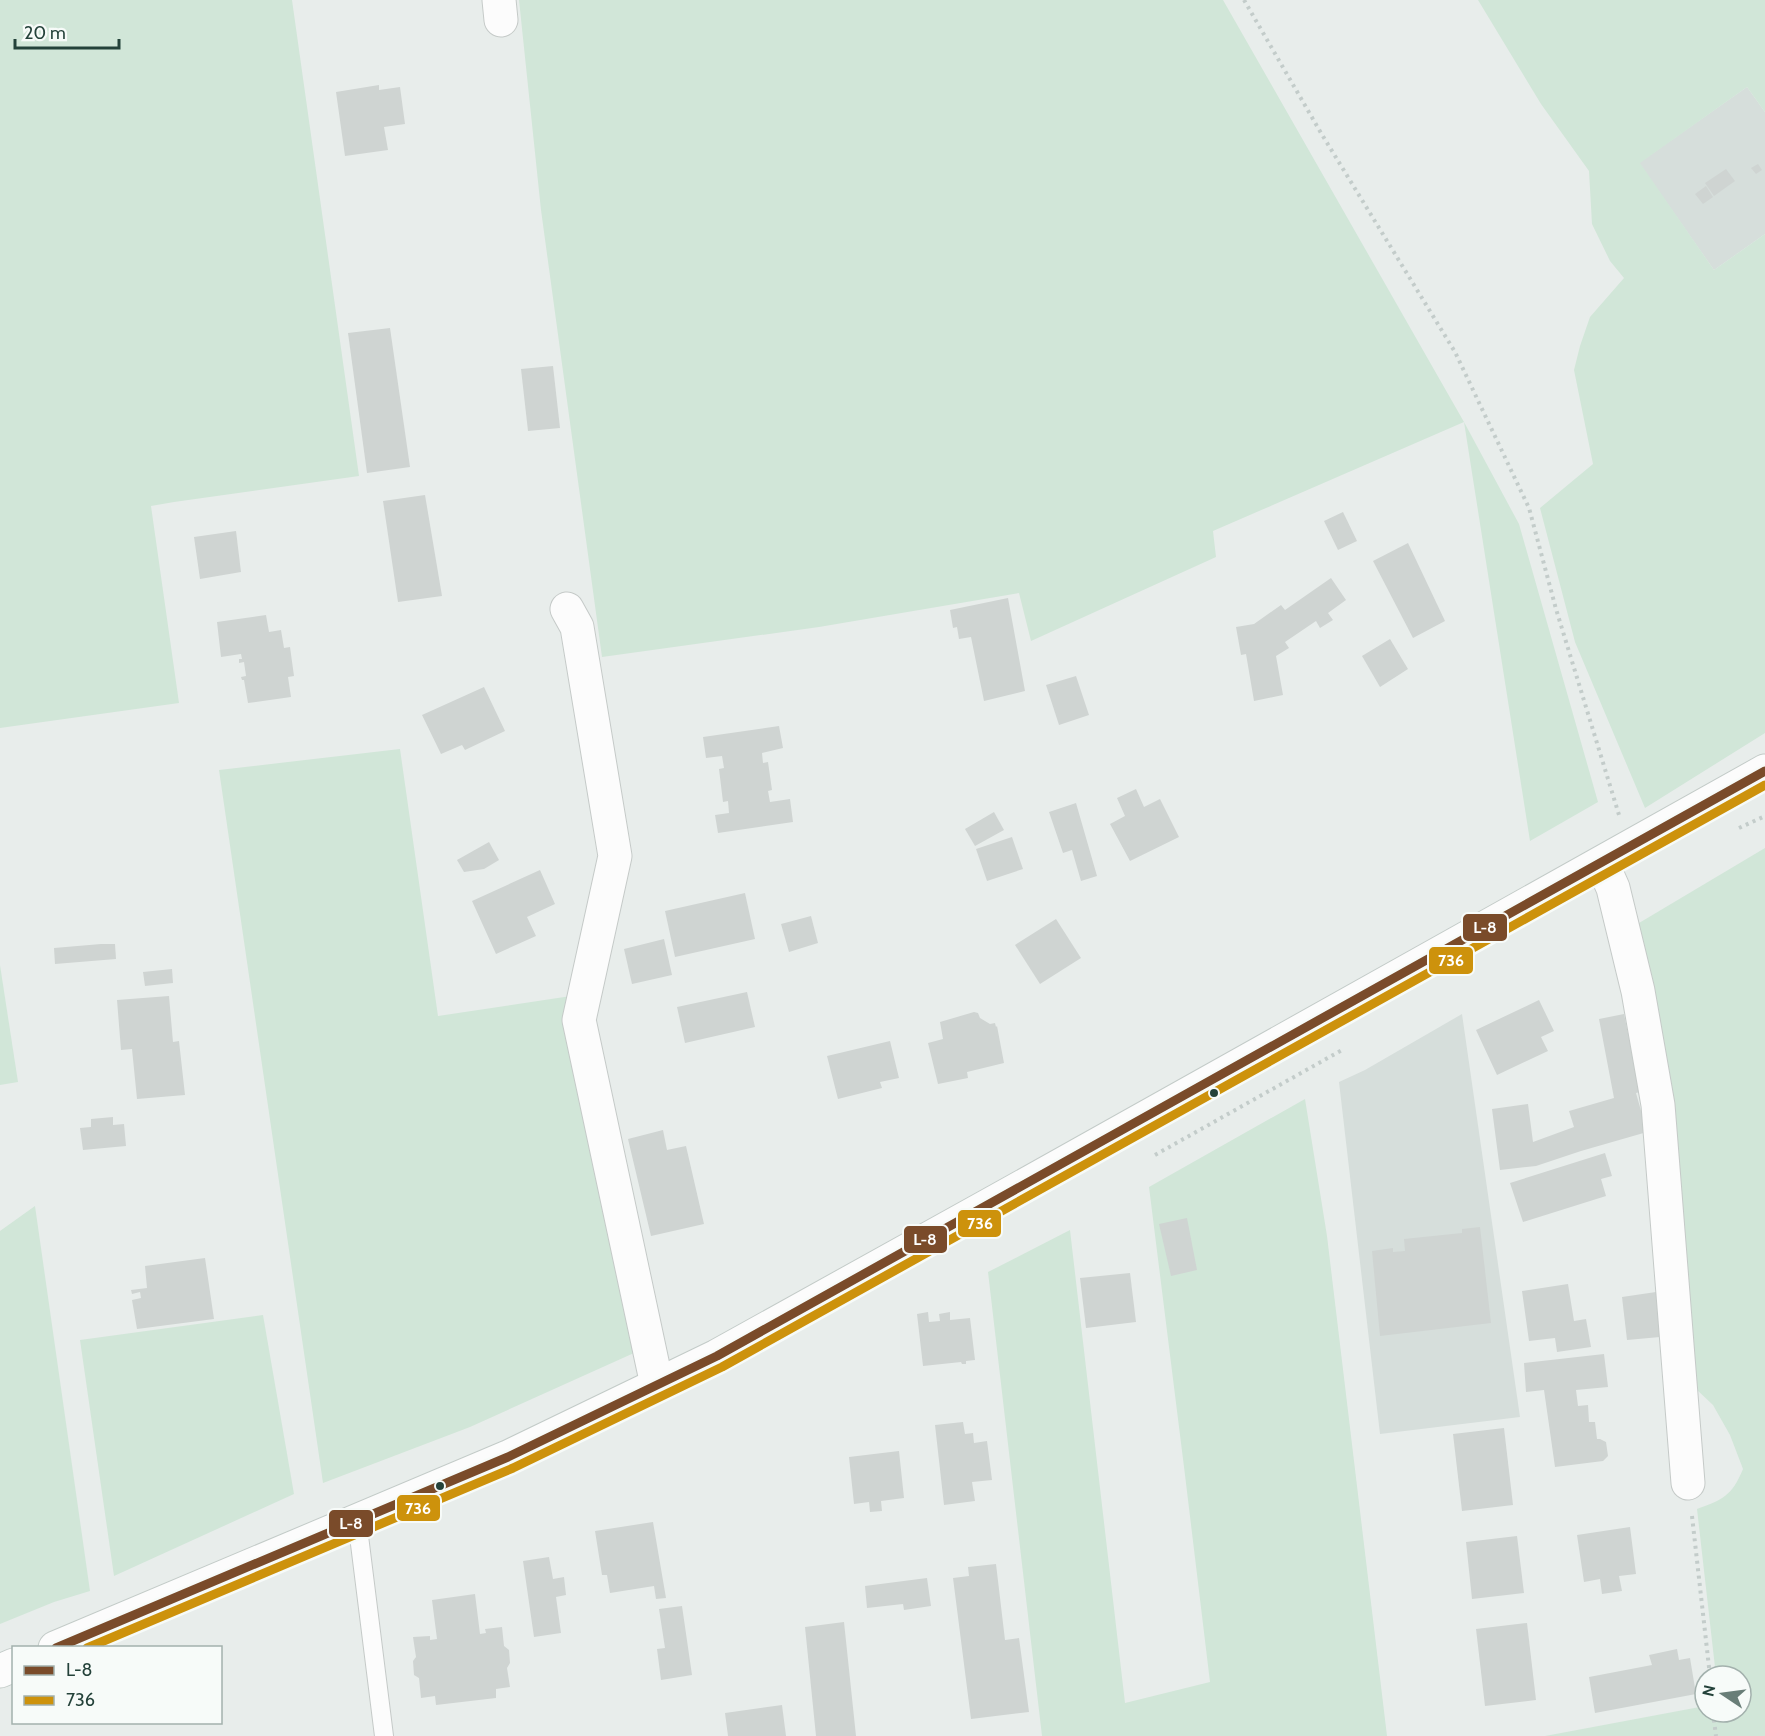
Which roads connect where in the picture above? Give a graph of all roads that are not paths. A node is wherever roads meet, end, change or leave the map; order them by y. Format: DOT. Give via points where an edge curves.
graph roads {
  1 [pos="567,609"];
  2 [pos="1765,771"];
  3 [pos="1615,855"];
  4 [pos="657,1385"];
  5 [pos="1689,1483"];
  6 [pos="357,1520"];
  7 [pos="57,1646"];
  8 [pos="384,1736"];
  1 -- 4 [label="main road" via="577,627 615,856 579,1020"];
  2 -- 3 [label="main road"];
  3 -- 4 [label="main road" via="980,1211"];
  3 -- 5 [label="main road" via="1613,888 1638,991 1658,1105"];
  4 -- 6 [label="main road" via="508,1456"];
  6 -- 7 [label="main road"];
  6 -- 8 [label="lane"];
}
